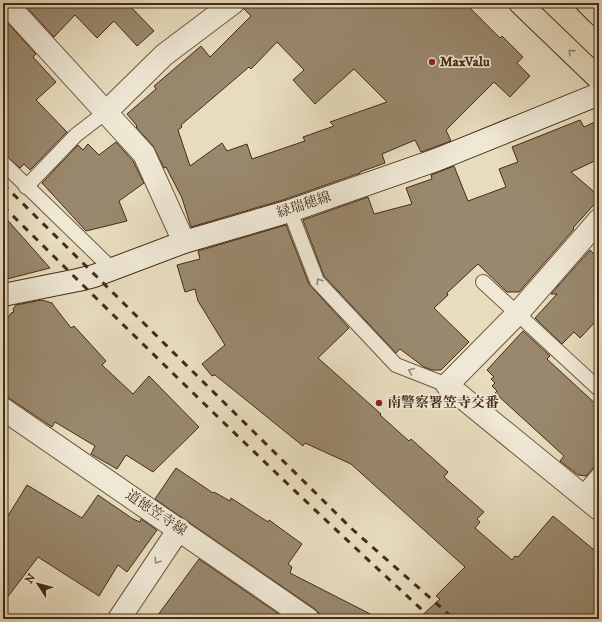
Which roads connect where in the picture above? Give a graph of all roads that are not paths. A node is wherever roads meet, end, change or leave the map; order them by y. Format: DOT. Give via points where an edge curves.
graph roads {
  1 [pos="6,3"];
  2 [pos="233,3"];
  3 [pos="520,3"];
  4 [pos="586,3"];
  5 [pos="599,15"];
  6 [pos="599,79"];
  7 [pos="599,94"];
  8 [pos="106,112"];
  9 [pos="3,163"];
  10 [pos="26,187"];
  11 [pos="290,211"];
  12 [pos="599,220"];
  13 [pos="184,242"];
  14 [pos="112,269"];
  15 [pos="483,282"];
  16 [pos="3,295"];
  17 [pos="517,314"];
  18 [pos="447,385"];
  19 [pos="599,389"];
  20 [pos="3,409"];
  21 [pos="599,474"];
  22 [pos="581,494"];
  23 [pos="599,509"];
  24 [pos="178,529"];
  25 [pos="297,615"];
  26 [pos="119,619"];
  1 -- 8 [label="street"];
  2 -- 8 [label="street" via="164,55"];
  6 -- 3 [label="main road, one-way"];
  4 -- 5 [label="main road"];
  7 -- 11 [label="street, 緑瑞穂線" via="436,160"];
  8 -- 10 [label="lane" via="76,135"];
  8 -- 13 [label="street" via="144,154"];
  9 -- 10 [label="lane"];
  10 -- 14 [label="lane"];
  11 -- 13 [label="street, 緑瑞穂線"];
  18 -- 11 [label="lane, one-way" via="396,365 317,281"];
  12 -- 17 [label="street"];
  13 -- 14 [label="street, 緑瑞穂線"];
  14 -- 16 [label="street, 緑瑞穂線" via="78,280"];
  15 -- 17 [label="lane"];
  17 -- 18 [label="street"];
  17 -- 19 [label="lane"];
  18 -- 22 [label="street"];
  20 -- 24 [label="street, 道徳笠寺線"];
  21 -- 22 [label="lane"];
  22 -- 23 [label="street"];
  24 -- 25 [label="street, 道徳笠寺線"];
  24 -- 26 [label="street, one-way"];
}
